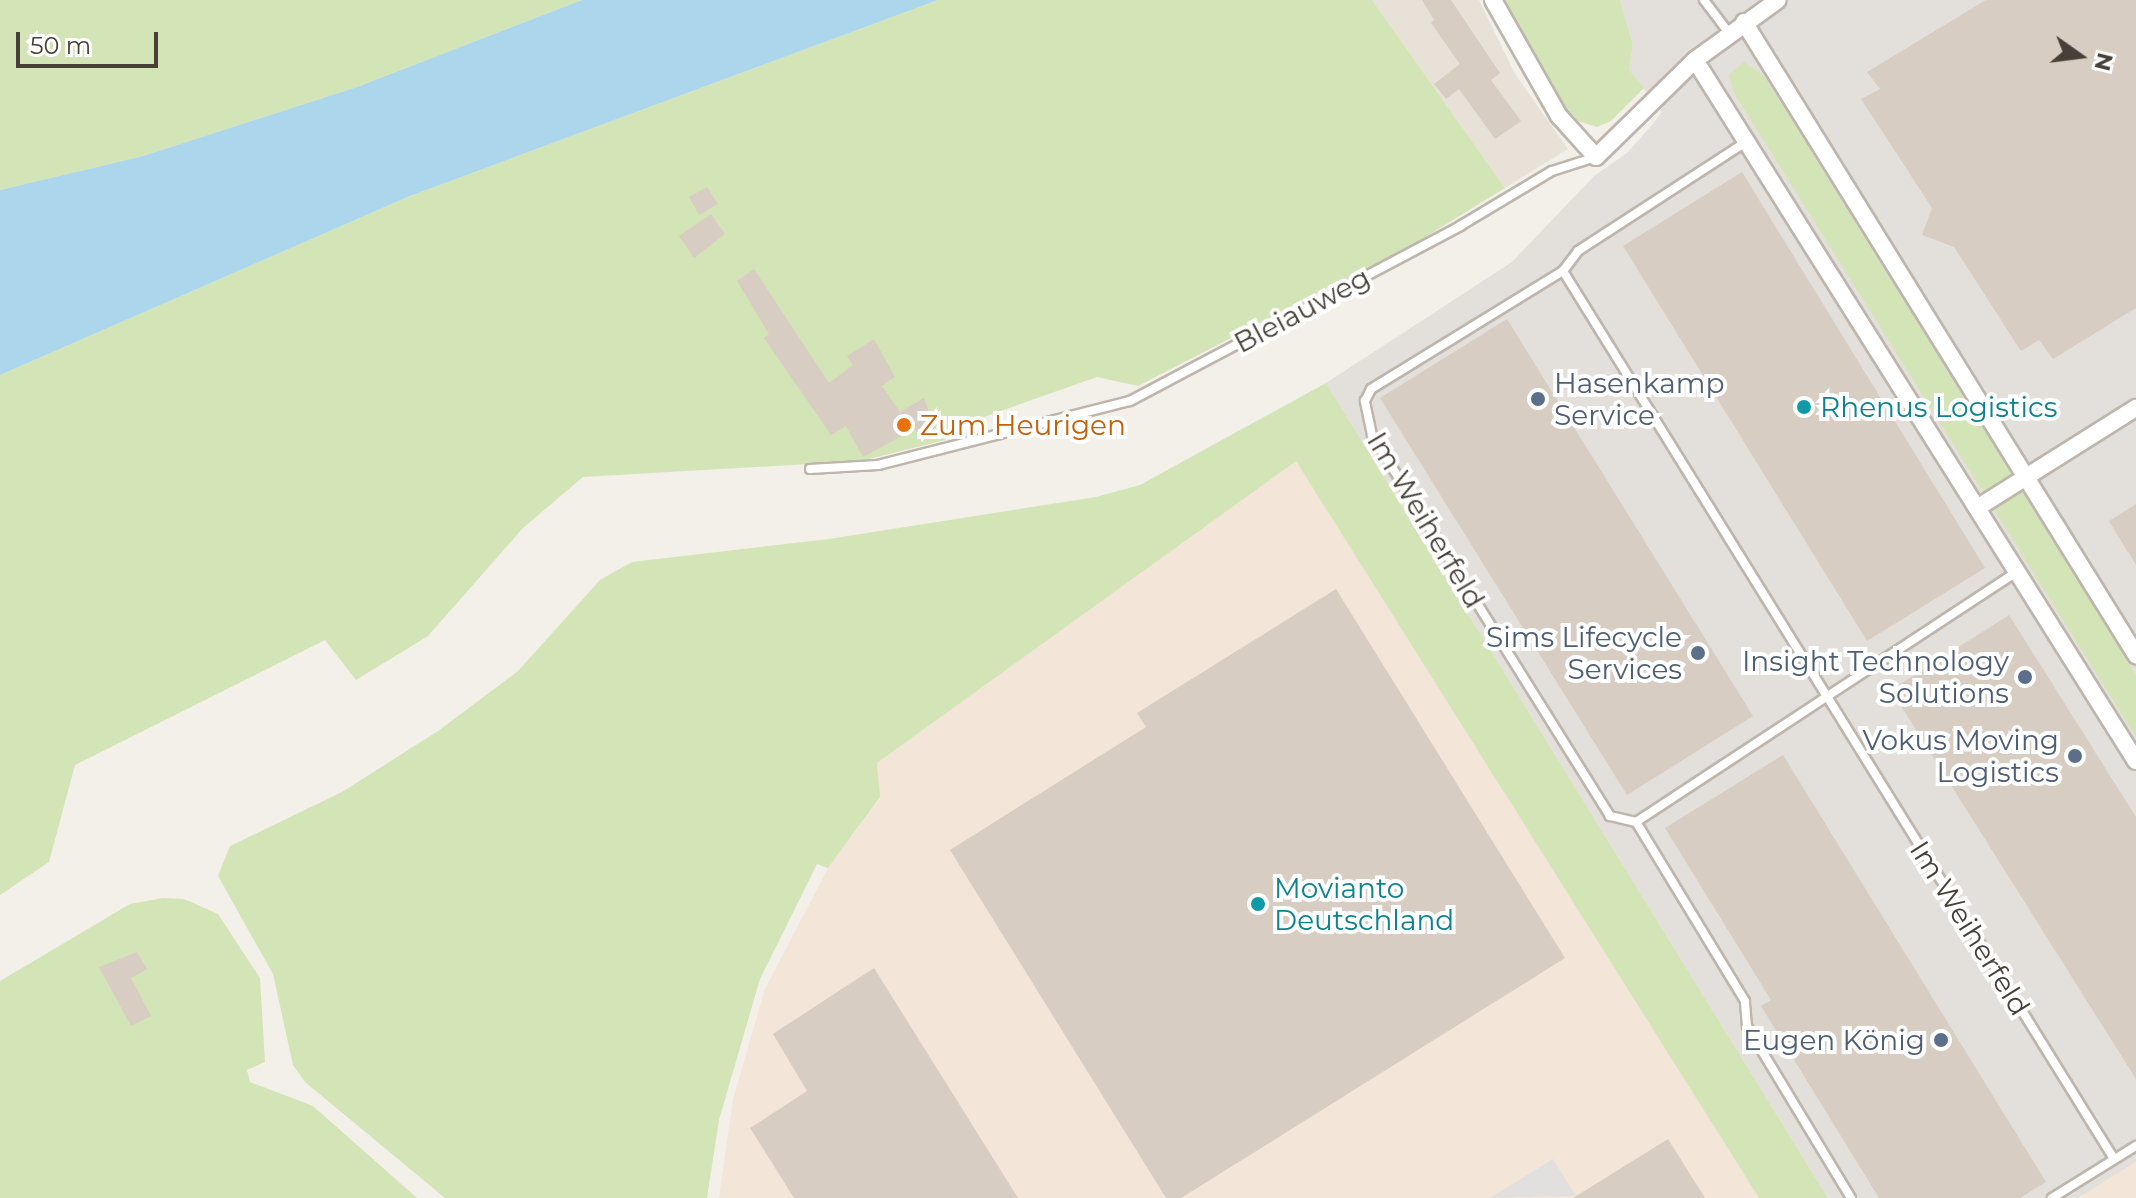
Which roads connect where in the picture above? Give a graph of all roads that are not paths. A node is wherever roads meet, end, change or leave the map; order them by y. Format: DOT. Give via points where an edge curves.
graph roads {
  1 [pos="1493,0"];
  2 [pos="1778,0"];
  3 [pos="1706,1"];
  4 [pos="1744,22"];
  5 [pos="1729,33"];
  6 [pos="1695,60"];
  7 [pos="1747,142"];
  8 [pos="1596,157"];
  9 [pos="1563,271"];
  10 [pos="2136,408"];
  11 [pos="810,469"];
  12 [pos="2026,477"];
  13 [pos="1977,508"];
  14 [pos="2017,571"];
  15 [pos="2136,655"];
  16 [pos="1825,696"];
  17 [pos="2136,761"];
  18 [pos="1636,822"];
  19 [pos="2136,1146"];
  20 [pos="2114,1159"];
  21 [pos="2066,1194"];
  22 [pos="1851,1198"];
  23 [pos="2052,1198"];
  1 -- 8 [label="street" via="1559,116"];
  2 -- 4 [label="street"];
  3 -- 5 [label="lane"];
  4 -- 5 [label="street"];
  4 -- 12 [label="street"];
  5 -- 6 [label="street"];
  6 -- 7 [label="street"];
  6 -- 8 [label="street"];
  7 -- 9 [label="lane, Im Weiherfeld" via="1578,251"];
  7 -- 13 [label="street"];
  8 -- 11 [label="lane, Bleiauweg" via="1552,171 1460,226 1130,401 878,465"];
  9 -- 16 [label="lane, Im Weiherfeld"];
  9 -- 18 [label="lane, Im Weiherfeld" via="1371,389 1364,413 1372,435 1610,816"];
  10 -- 12 [label="street"];
  12 -- 13 [label="street"];
  12 -- 15 [label="street"];
  13 -- 14 [label="street"];
  14 -- 16 [label="lane"];
  14 -- 17 [label="street"];
  16 -- 18 [label="lane"];
  16 -- 20 [label="lane, Im Weiherfeld"];
  18 -- 22 [label="lane" via="1745,1001 1747,1026"];
  19 -- 20 [label="lane"];
  20 -- 21 [label="lane"];
  21 -- 23 [label="lane"];
}
